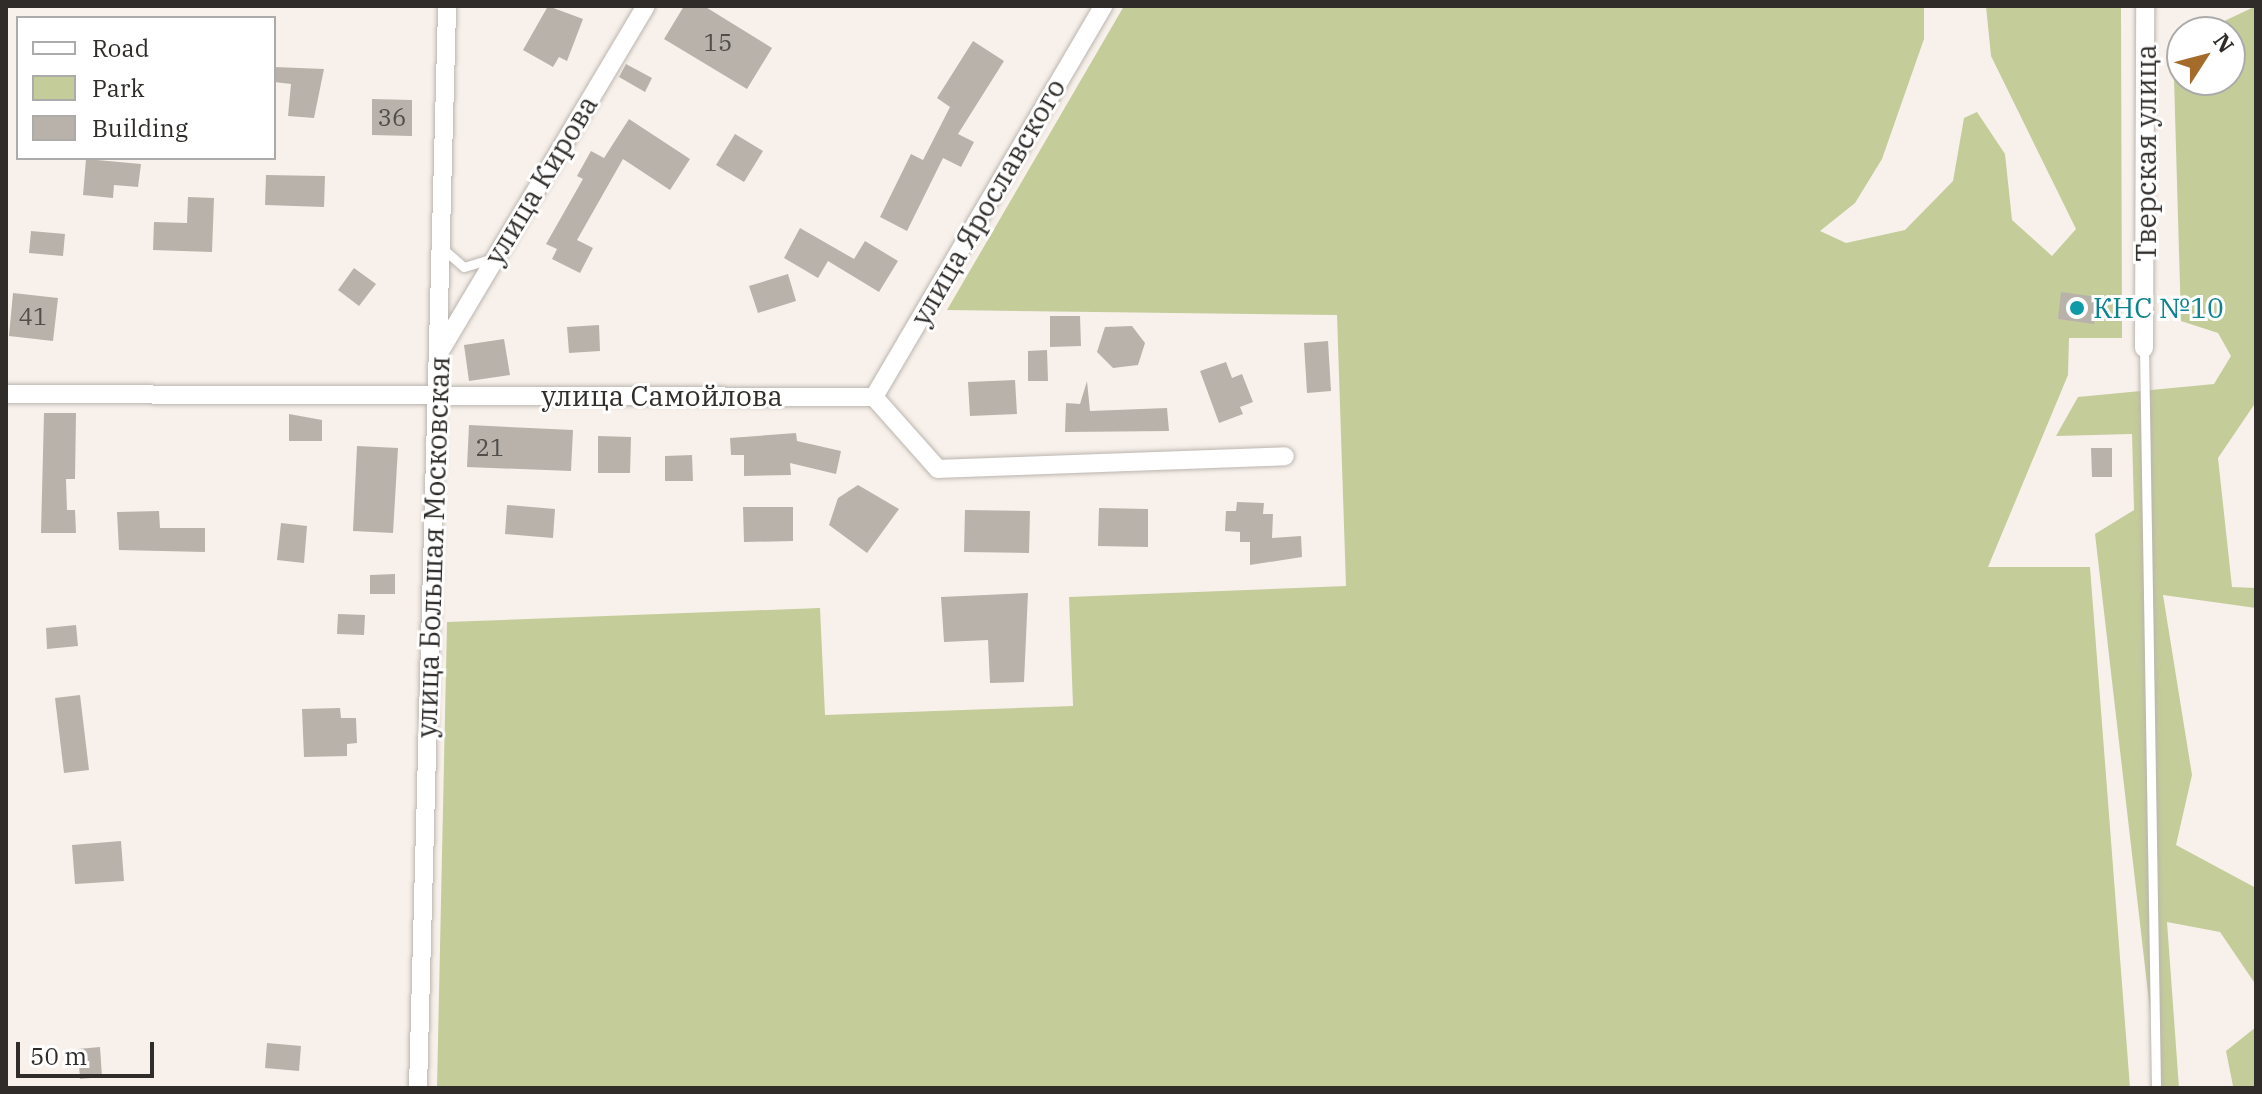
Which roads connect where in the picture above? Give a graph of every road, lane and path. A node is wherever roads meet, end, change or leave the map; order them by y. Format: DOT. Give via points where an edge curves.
graph roads {
  1 [pos="447,6"];
  2 [pos="646,6"];
  3 [pos="1103,6"];
  4 [pos="2145,6"];
  5 [pos="441,247"];
  6 [pos="493,258"];
  7 [pos="2144,348"];
  8 [pos="438,356"];
  9 [pos="6,394"];
  10 [pos="436,395"];
  11 [pos="874,397"];
  12 [pos="1285,456"];
  13 [pos="418,1088"];
  14 [pos="2156,1088"];
  1 -- 5 [label="street, улица Большая Московская"];
  2 -- 6 [label="street, улица Кирова"];
  3 -- 11 [label="street, улица Ярославского"];
  4 -- 7 [label="street, Тверская улица"];
  5 -- 6 [label="lane" via="464,267"];
  5 -- 8 [label="street, улица Большая Московская"];
  6 -- 8 [label="street, улица Кирова"];
  7 -- 14 [label="lane"];
  8 -- 10 [label="street, улица Большая Московская"];
  9 -- 10 [label="street, улица Самойлова"];
  10 -- 11 [label="street, улица Самойлова"];
  10 -- 13 [label="street, улица Большая Московская"];
  11 -- 12 [label="street" via="938,469"];
}
